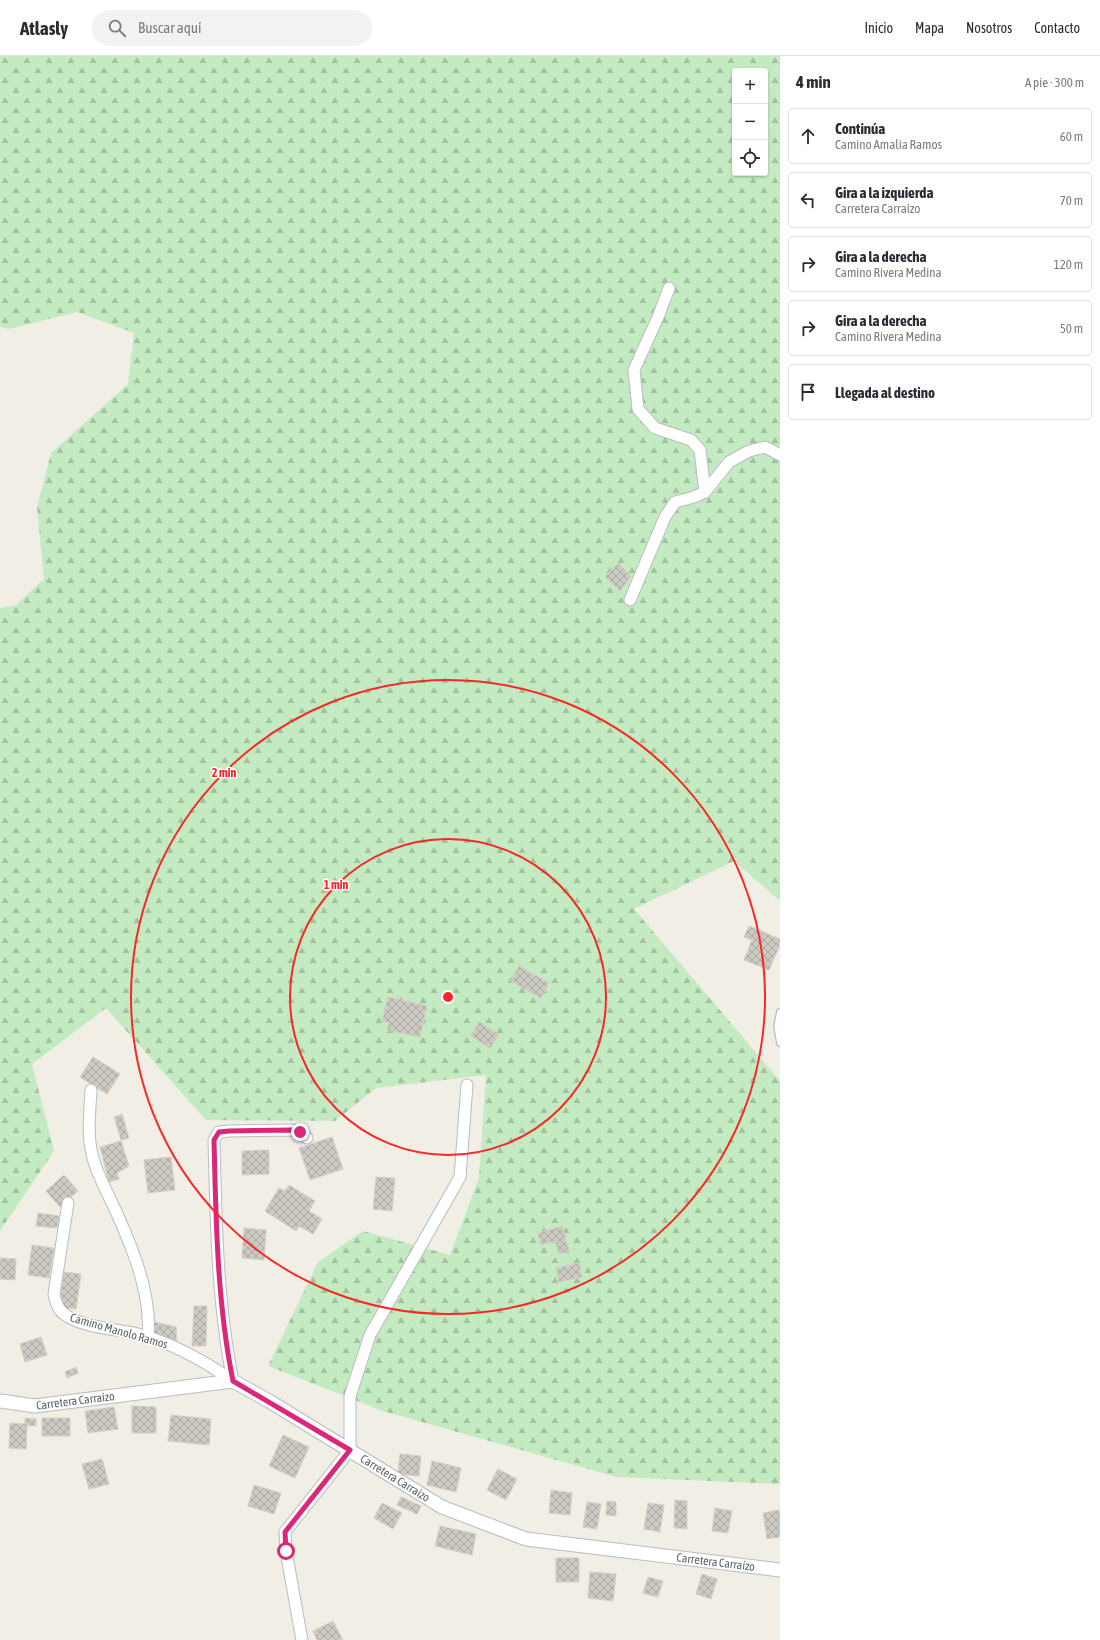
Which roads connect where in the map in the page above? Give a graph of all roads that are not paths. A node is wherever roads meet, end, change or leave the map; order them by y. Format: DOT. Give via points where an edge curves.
graph roads {
  1 [pos="670,288"];
  2 [pos="780,455"];
  3 [pos="705,492"];
  4 [pos="630,600"];
  5 [pos="780,1012"];
  6 [pos="780,1044"];
  7 [pos="467,1085"];
  8 [pos="92,1090"];
  9 [pos="307,1138"];
  10 [pos="68,1203"];
  11 [pos="148,1337"];
  12 [pos="233,1381"];
  13 [pos="0,1401"];
  14 [pos="350,1450"];
  15 [pos="780,1570"];
  16 [pos="302,1640"];
  1 -- 3 [label="street" via="634,370 638,409 655,428 691,440 700,450"];
  2 -- 3 [label="street" via="765,447 749,451 729,462"];
  3 -- 4 [label="street" via="674,502 665,517"];
  5 -- 6 [label="lane" via="777,1026"];
  7 -- 14 [label="street" via="460,1177 370,1335 350,1396"];
  8 -- 11 [label="street" via="92,1153 135,1261 149,1319"];
  9 -- 12 [label="street" via="292,1130 229,1131 219,1132 214,1140 222,1302"];
  10 -- 11 [label="street, Camino Manolo Ramos" via="54,1294 57,1308 80,1322"];
  11 -- 12 [label="street, Camino Manolo Ramos" via="202,1359"];
  12 -- 13 [label="street, Carretera Carraízo" via="35,1406"];
  12 -- 14 [label="street, Carretera Carraízo"];
  14 -- 15 [label="street, Carretera Carraízo" via="442,1507 526,1539"];
  14 -- 16 [label="street" via="285,1532"];
}
